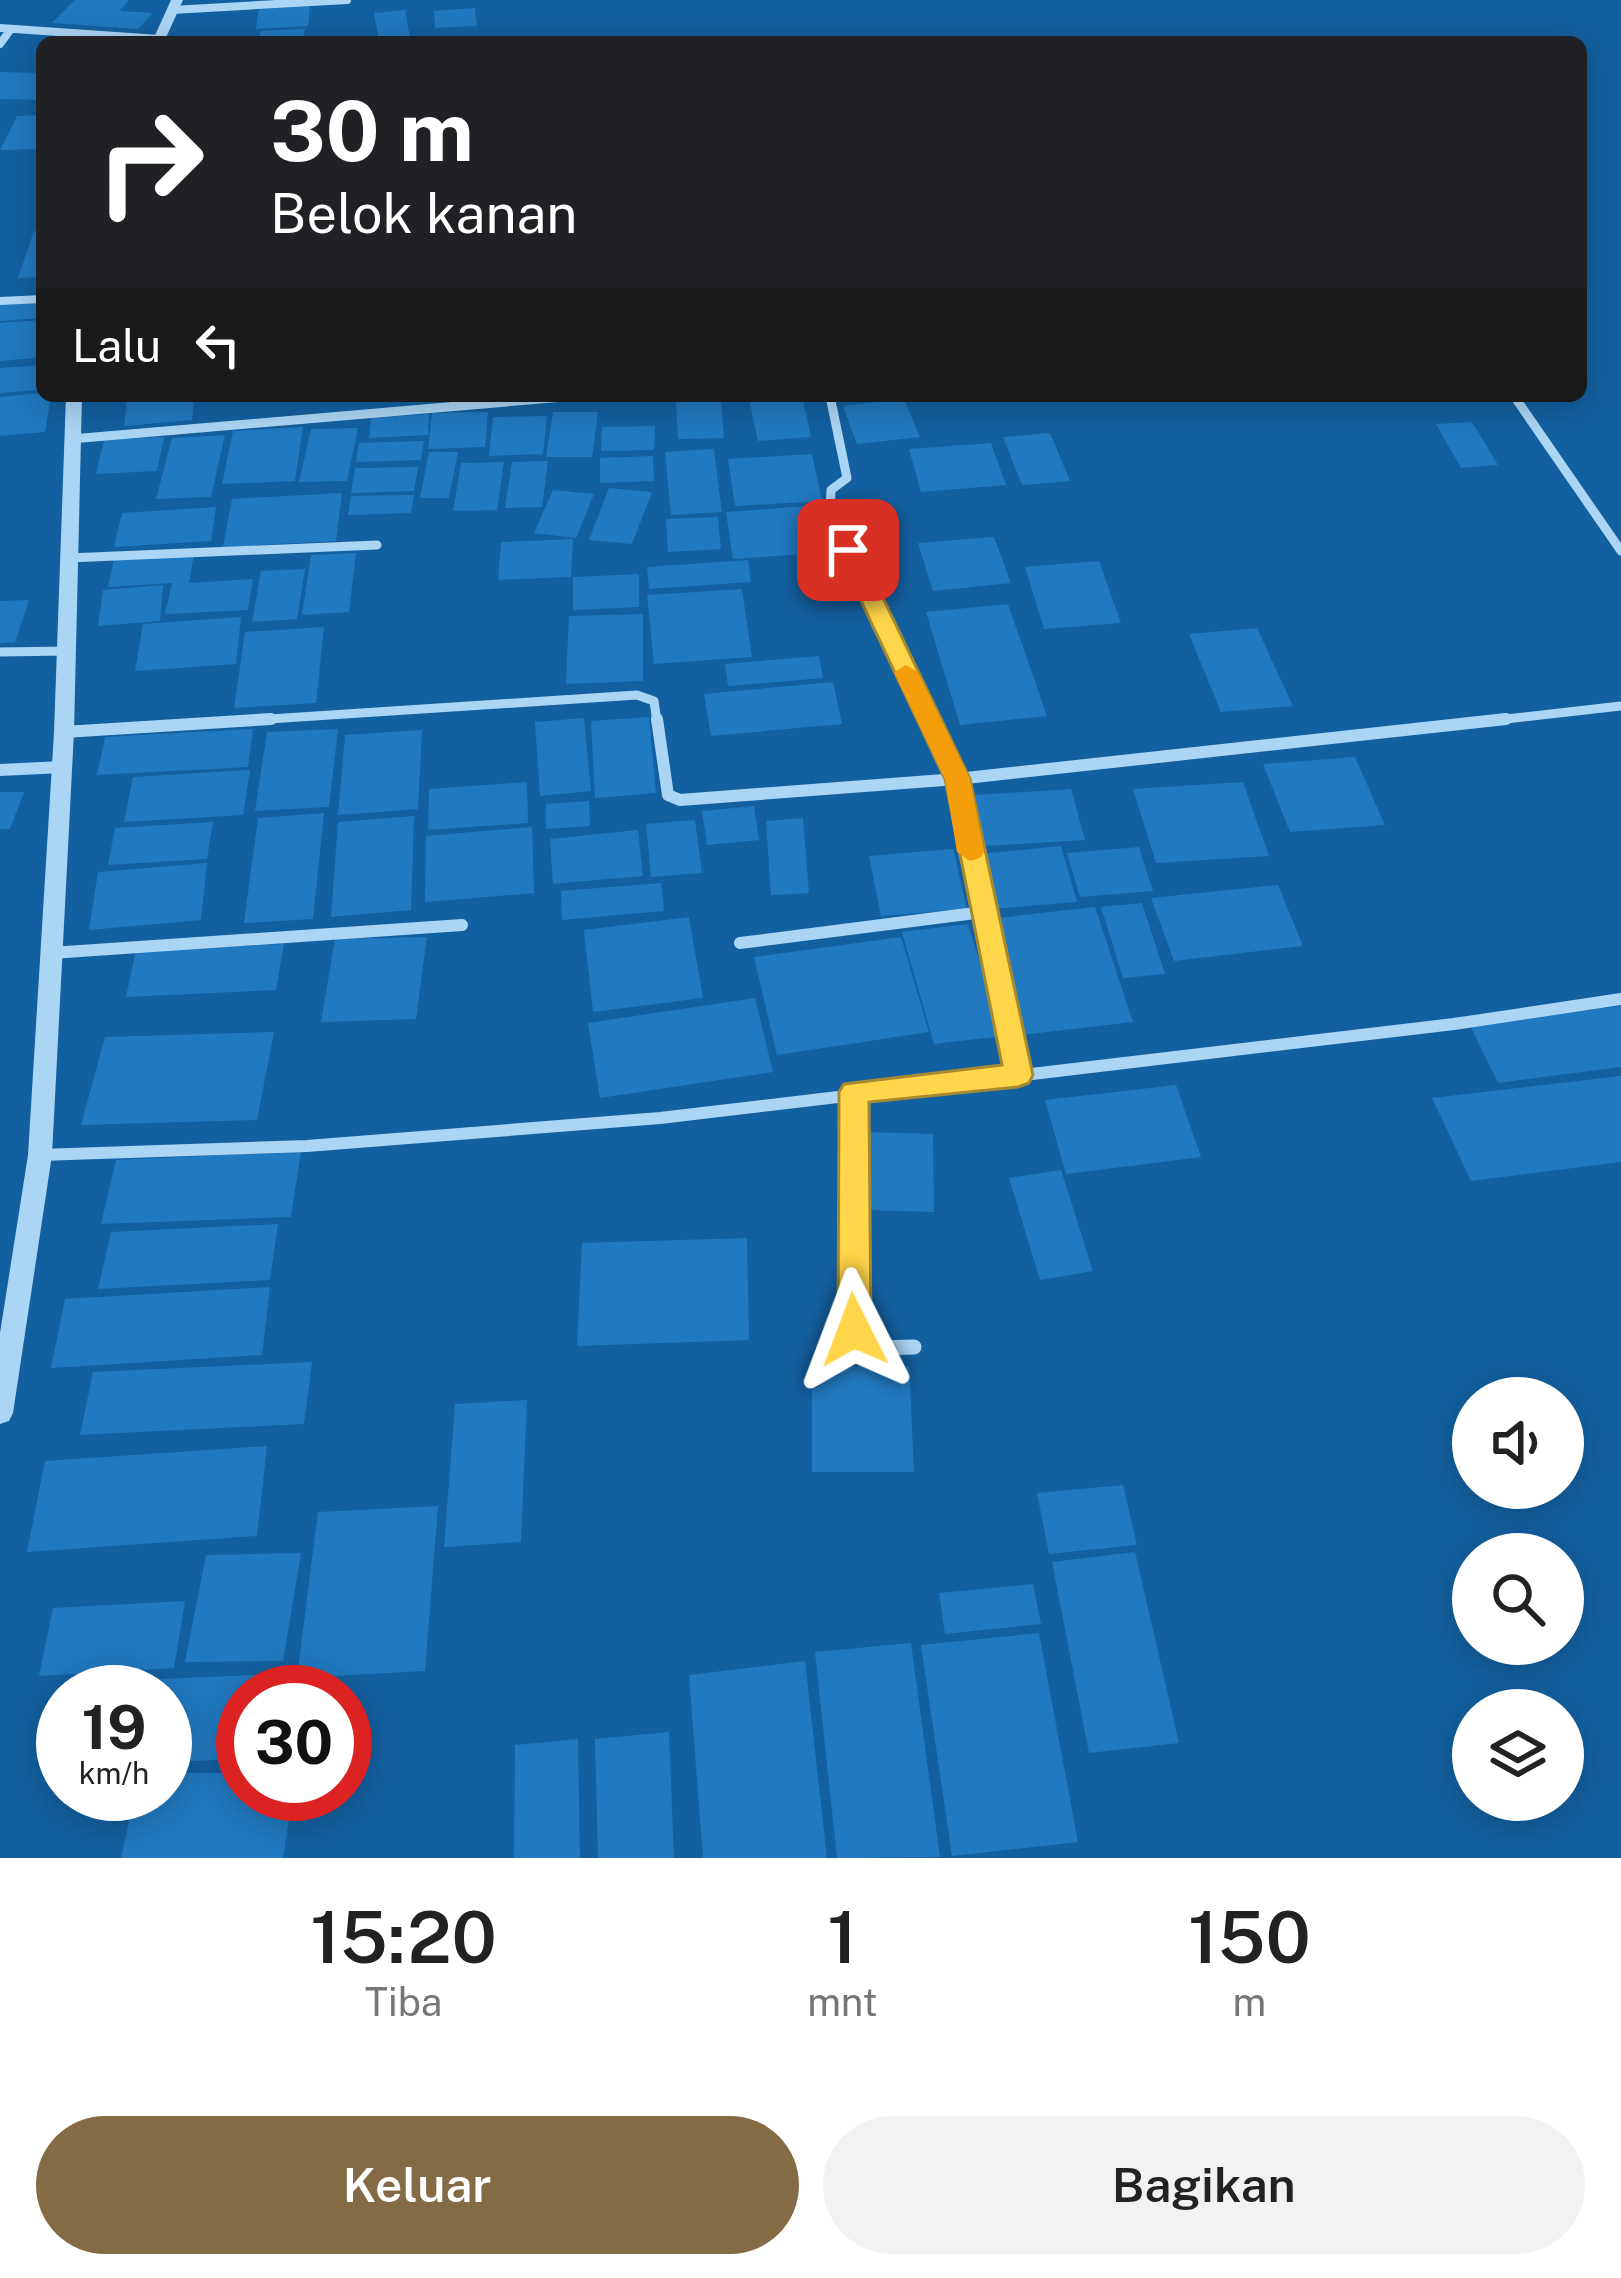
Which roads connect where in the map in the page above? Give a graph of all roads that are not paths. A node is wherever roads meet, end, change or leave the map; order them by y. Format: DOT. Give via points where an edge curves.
graph roads {
  1 [pos="346,0"];
  2 [pos="174,5"];
  3 [pos="5,28"];
  4 [pos="107,36"];
  5 [pos="160,36"];
  6 [pos="0,44"];
  7 [pos="36,299"];
  8 [pos="0,302"];
  9 [pos="74,402"];
  10 [pos="506,402"];
  11 [pos="831,402"];
  12 [pos="1518,402"];
  13 [pos="71,439"];
  14 [pos="377,545"];
  15 [pos="1621,551"];
  16 [pos="69,558"];
  17 [pos="67,651"];
  18 [pos="0,652"];
  19 [pos="1621,706"];
  20 [pos="64,731"];
  21 [pos="62,767"];
  22 [pos="0,770"];
  23 [pos="957,779"];
  24 [pos="983,912"];
  25 [pos="462,925"];
  26 [pos="740,943"];
  27 [pos="51,953"];
  28 [pos="1621,999"];
  29 [pos="1018,1075"];
  30 [pos="854,1092"];
  31 [pos="40,1155"];
  32 [pos="914,1347"];
  33 [pos="0,1413"];
  1 -- 2 [label="street"];
  2 -- 5 [label="street"];
  3 -- 4 [label="street"];
  3 -- 6 [label="street"];
  7 -- 8 [label="street"];
  9 -- 13 [label="street"];
  10 -- 13 [label="street"];
  11 -- 23 [label="street" via="847,478 831,490 830,512"];
  12 -- 15 [label="street"];
  13 -- 16 [label="street"];
  14 -- 16 [label="street"];
  16 -- 17 [label="street"];
  17 -- 18 [label="street"];
  17 -- 20 [label="street"];
  19 -- 23 [label="street"];
  20 -- 21 [label="street"];
  20 -- 23 [label="street" via="637,695 653,700 668,795 680,800"];
  21 -- 22 [label="street"];
  21 -- 27 [label="street"];
  23 -- 24 [label="street"];
  24 -- 26 [label="street"];
  24 -- 29 [label="street"];
  25 -- 27 [label="street"];
  27 -- 31 [label="street"];
  28 -- 29 [label="street"];
  29 -- 30 [label="street"];
  30 -- 31 [label="street" via="401,1139"];
  30 -- 32 [label="street" via="854,1330 875,1348"];
  31 -- 33 [label="street"];
}
